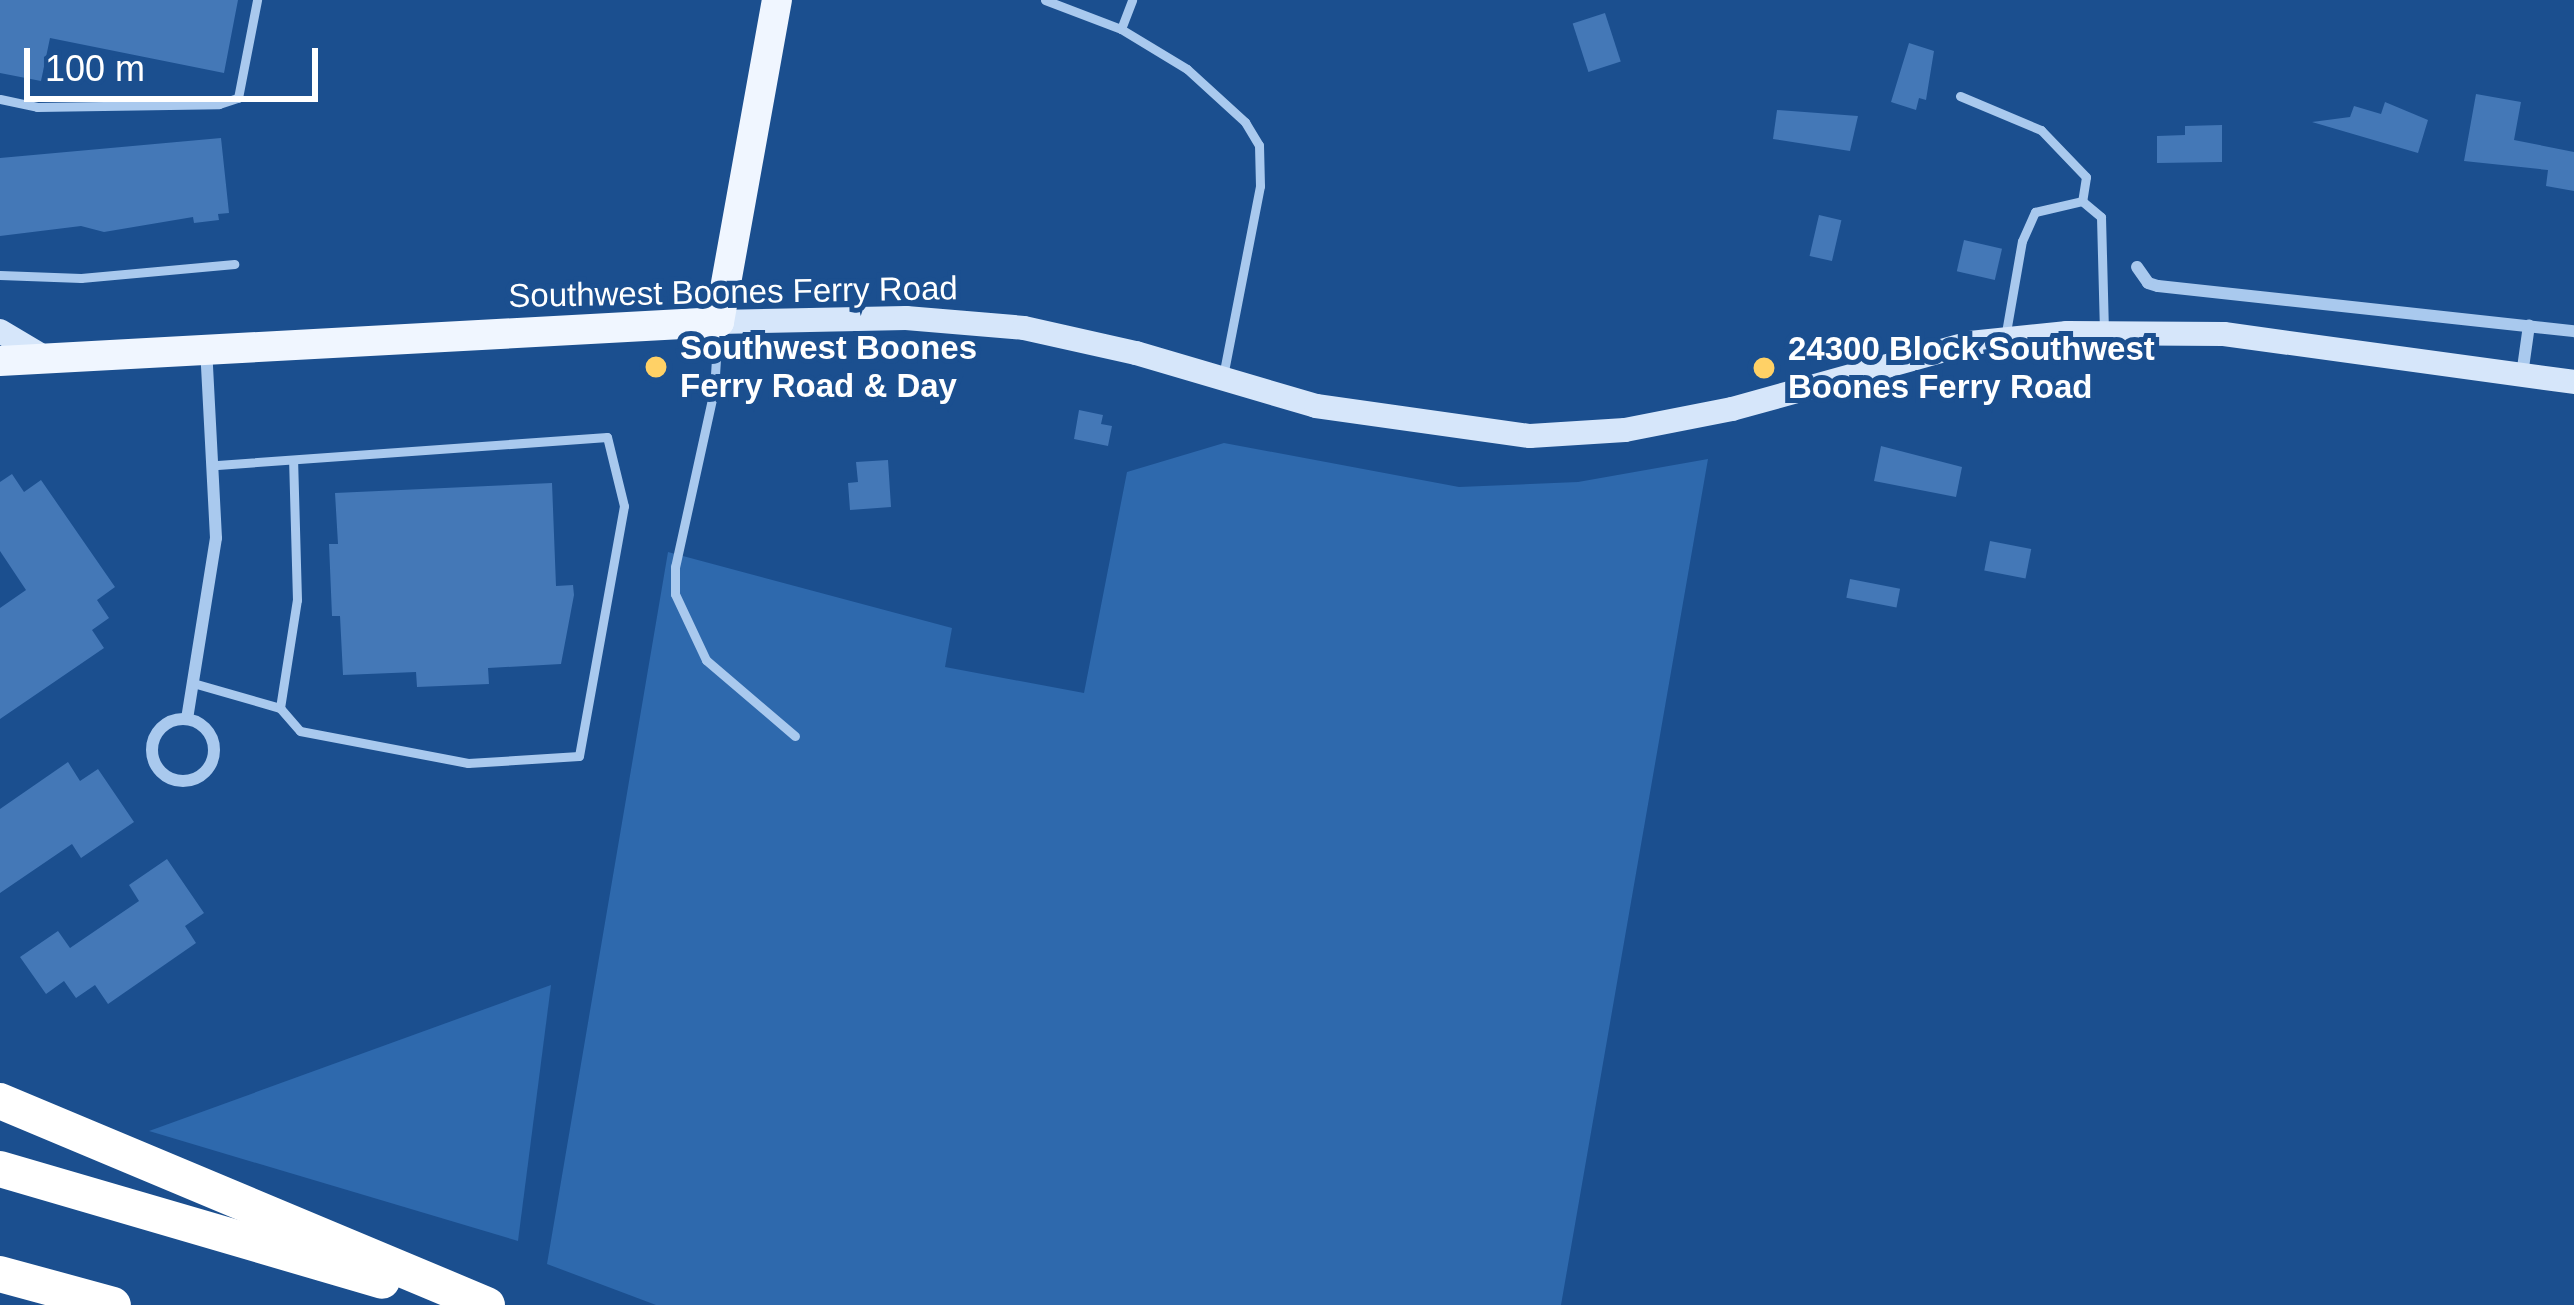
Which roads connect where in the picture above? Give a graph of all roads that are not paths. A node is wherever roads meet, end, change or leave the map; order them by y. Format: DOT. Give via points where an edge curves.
graph roads {
  1 [pos="257,0"];
  2 [pos="777,0"];
  3 [pos="1048,0"];
  4 [pos="1132,0"];
  5 [pos="1120,29"];
  6 [pos="1960,96"];
  7 [pos="0,99"];
  8 [pos="2083,201"];
  9 [pos="234,264"];
  10 [pos="2137,267"];
  11 [pos="0,275"];
  12 [pos="718,322"];
  13 [pos="2529,325"];
  14 [pos="2574,331"];
  15 [pos="0,332"];
  16 [pos="2104,332"];
  17 [pos="2005,340"];
  18 [pos="206,348"];
  19 [pos="42,356"];
  20 [pos="0,361"];
  21 [pos="2522,375"];
  22 [pos="1222,381"];
  23 [pos="2574,382"];
  24 [pos="293,460"];
  25 [pos="214,465"];
  26 [pos="193,683"];
  27 [pos="280,708"];
  28 [pos="187,719"];
  29 [pos="795,736"];
  30 [pos="0,1101"];
  31 [pos="0,1169"];
  32 [pos="0,1274"];
  33 [pos="113,1305"];
  34 [pos="466,1305"];
  35 [pos="487,1305"];
  1 -- 7 [label="lane" via="238,98 37,107"];
  2 -- 12 [label="main road"];
  3 -- 5 [label="lane"];
  4 -- 5 [label="lane"];
  5 -- 22 [label="lane" via="1187,69 1259,145 1260,186"];
  6 -- 8 [label="lane" via="2041,130 2086,178"];
  8 -- 16 [label="lane" via="2101,217"];
  8 -- 17 [label="lane" via="2035,212 2022,241"];
  9 -- 11 [label="lane" via="81,278"];
  10 -- 13 [label="street" via="2158,286"];
  12 -- 18 [label="main road, Southwest Boones Ferry Road"];
  12 -- 22 [label="main road, Southwest Boones Ferry Road" via="906,318 994,325 1104,345"];
  12 -- 29 [label="lane" via="714,390 675,594 706,660"];
  13 -- 14 [label="street"];
  13 -- 21 [label="street"];
  15 -- 19 [label="main road"];
  16 -- 17 [label="main road, Southwest Boones Ferry Road"];
  16 -- 21 [label="main road, Southwest Boones Ferry Road" via="2224,334"];
  17 -- 22 [label="main road, Southwest Boones Ferry Road" via="1852,372 1732,409 1625,430 1530,436 1342,411"];
  18 -- 19 [label="main road, Southwest Boones Ferry Road"];
  18 -- 25 [label="street"];
  19 -- 20 [label="main road, Southwest Boones Ferry Road"];
  21 -- 23 [label="main road, Southwest Boones Ferry Road"];
  24 -- 25 [label="lane"];
  24 -- 27 [label="lane" via="297,600"];
  24 -- 27 [label="lane" via="607,437 624,506 579,756 468,763 300,731"];
  25 -- 26 [label="street" via="212,583"];
  26 -- 27 [label="lane"];
  26 -- 28 [label="street"];
  28 -- 28 [label="street" via="164,726 153,746 159,769 180,781 202,775 214,754 208,731"];
  30 -- 35 [label="highway"];
  31 -- 34 [label="highway"];
  32 -- 33 [label="highway"];
}
